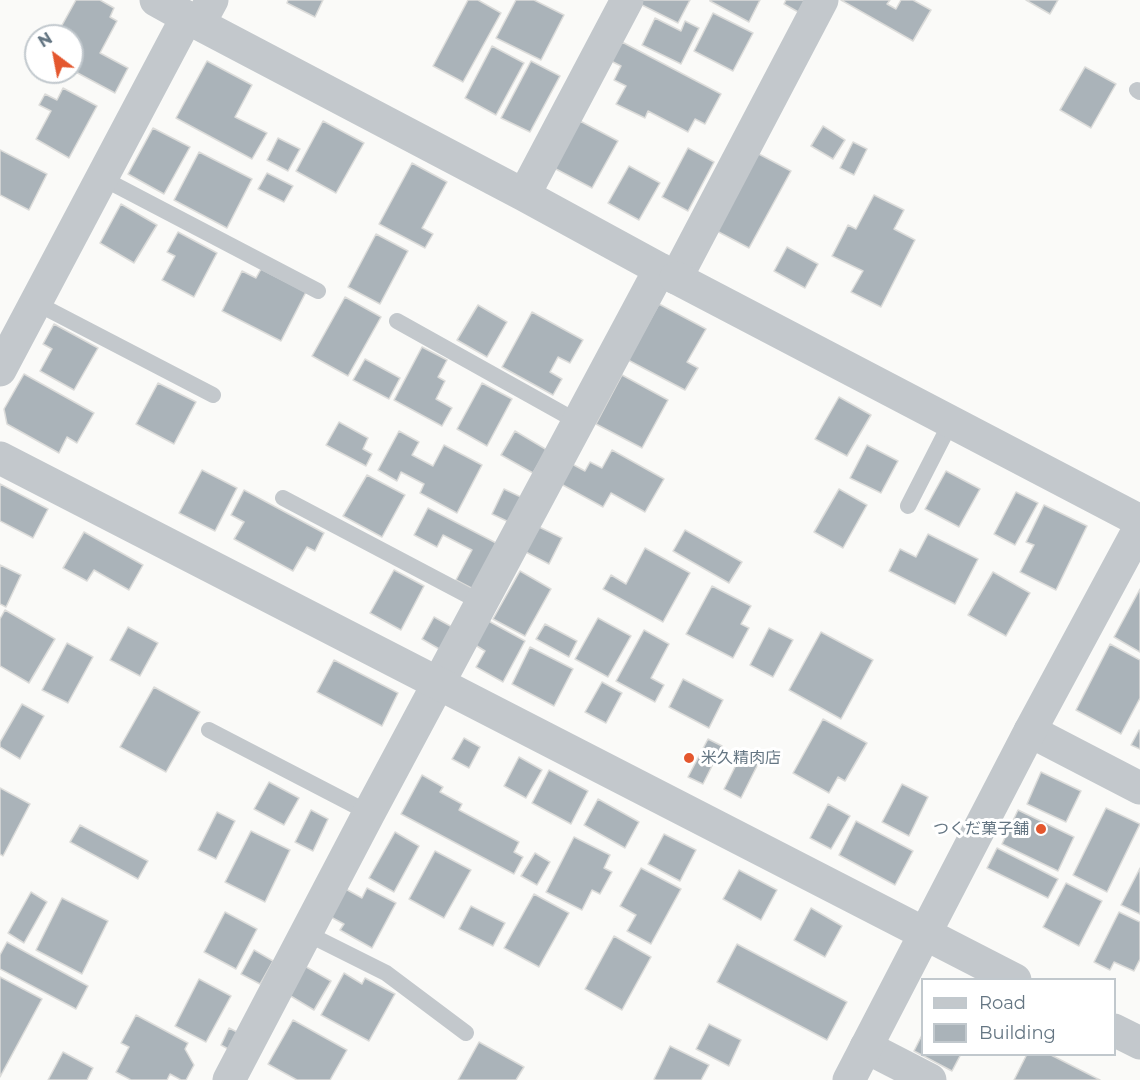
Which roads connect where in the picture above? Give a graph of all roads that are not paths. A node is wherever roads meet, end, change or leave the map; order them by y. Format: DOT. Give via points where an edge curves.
graph roads {
  1 [pos="156,0"];
  2 [pos="627,0"];
  3 [pos="822,0"];
  4 [pos="199,14"];
  5 [pos="102,178"];
  6 [pos="524,195"];
  7 [pos="668,273"];
  8 [pos="318,291"];
  9 [pos="36,303"];
  10 [pos="397,321"];
  11 [pos="0,370"];
  12 [pos="213,395"];
  13 [pos="578,422"];
  14 [pos="951,422"];
  15 [pos="0,458"];
  16 [pos="283,498"];
  17 [pos="908,506"];
  18 [pos="1140,521"];
  19 [pos="1140,527"];
  20 [pos="482,603"];
  21 [pos="439,683"];
  22 [pos="209,730"];
  23 [pos="1030,731"];
  24 [pos="1140,788"];
  25 [pos="369,813"];
  26 [pos="306,933"];
  27 [pos="926,934"];
  28 [pos="1012,978"];
  29 [pos="1116,1031"];
  30 [pos="466,1033"];
  31 [pos="1140,1043"];
  32 [pos="866,1047"];
  33 [pos="229,1080"];
  34 [pos="849,1080"];
  35 [pos="930,1080"];
  1 -- 4 [label="street"];
  2 -- 6 [label="street"];
  3 -- 7 [label="street"];
  4 -- 5 [label="street"];
  4 -- 6 [label="street"];
  5 -- 8 [label="lane"];
  5 -- 9 [label="street"];
  6 -- 7 [label="street"];
  7 -- 13 [label="street"];
  7 -- 14 [label="street"];
  9 -- 11 [label="street"];
  9 -- 12 [label="lane"];
  10 -- 13 [label="lane"];
  13 -- 20 [label="street"];
  14 -- 17 [label="lane"];
  14 -- 18 [label="street"];
  15 -- 21 [label="street"];
  16 -- 20 [label="lane"];
  19 -- 23 [label="street"];
  20 -- 21 [label="street"];
  21 -- 25 [label="street"];
  21 -- 27 [label="street"];
  22 -- 25 [label="lane"];
  23 -- 24 [label="street"];
  23 -- 27 [label="street"];
  25 -- 26 [label="street"];
  26 -- 30 [label="lane" via="386,973"];
  26 -- 33 [label="street"];
  27 -- 28 [label="street"];
  27 -- 32 [label="street"];
  29 -- 31 [label="street"];
  32 -- 34 [label="street"];
  32 -- 35 [label="street"];
}
